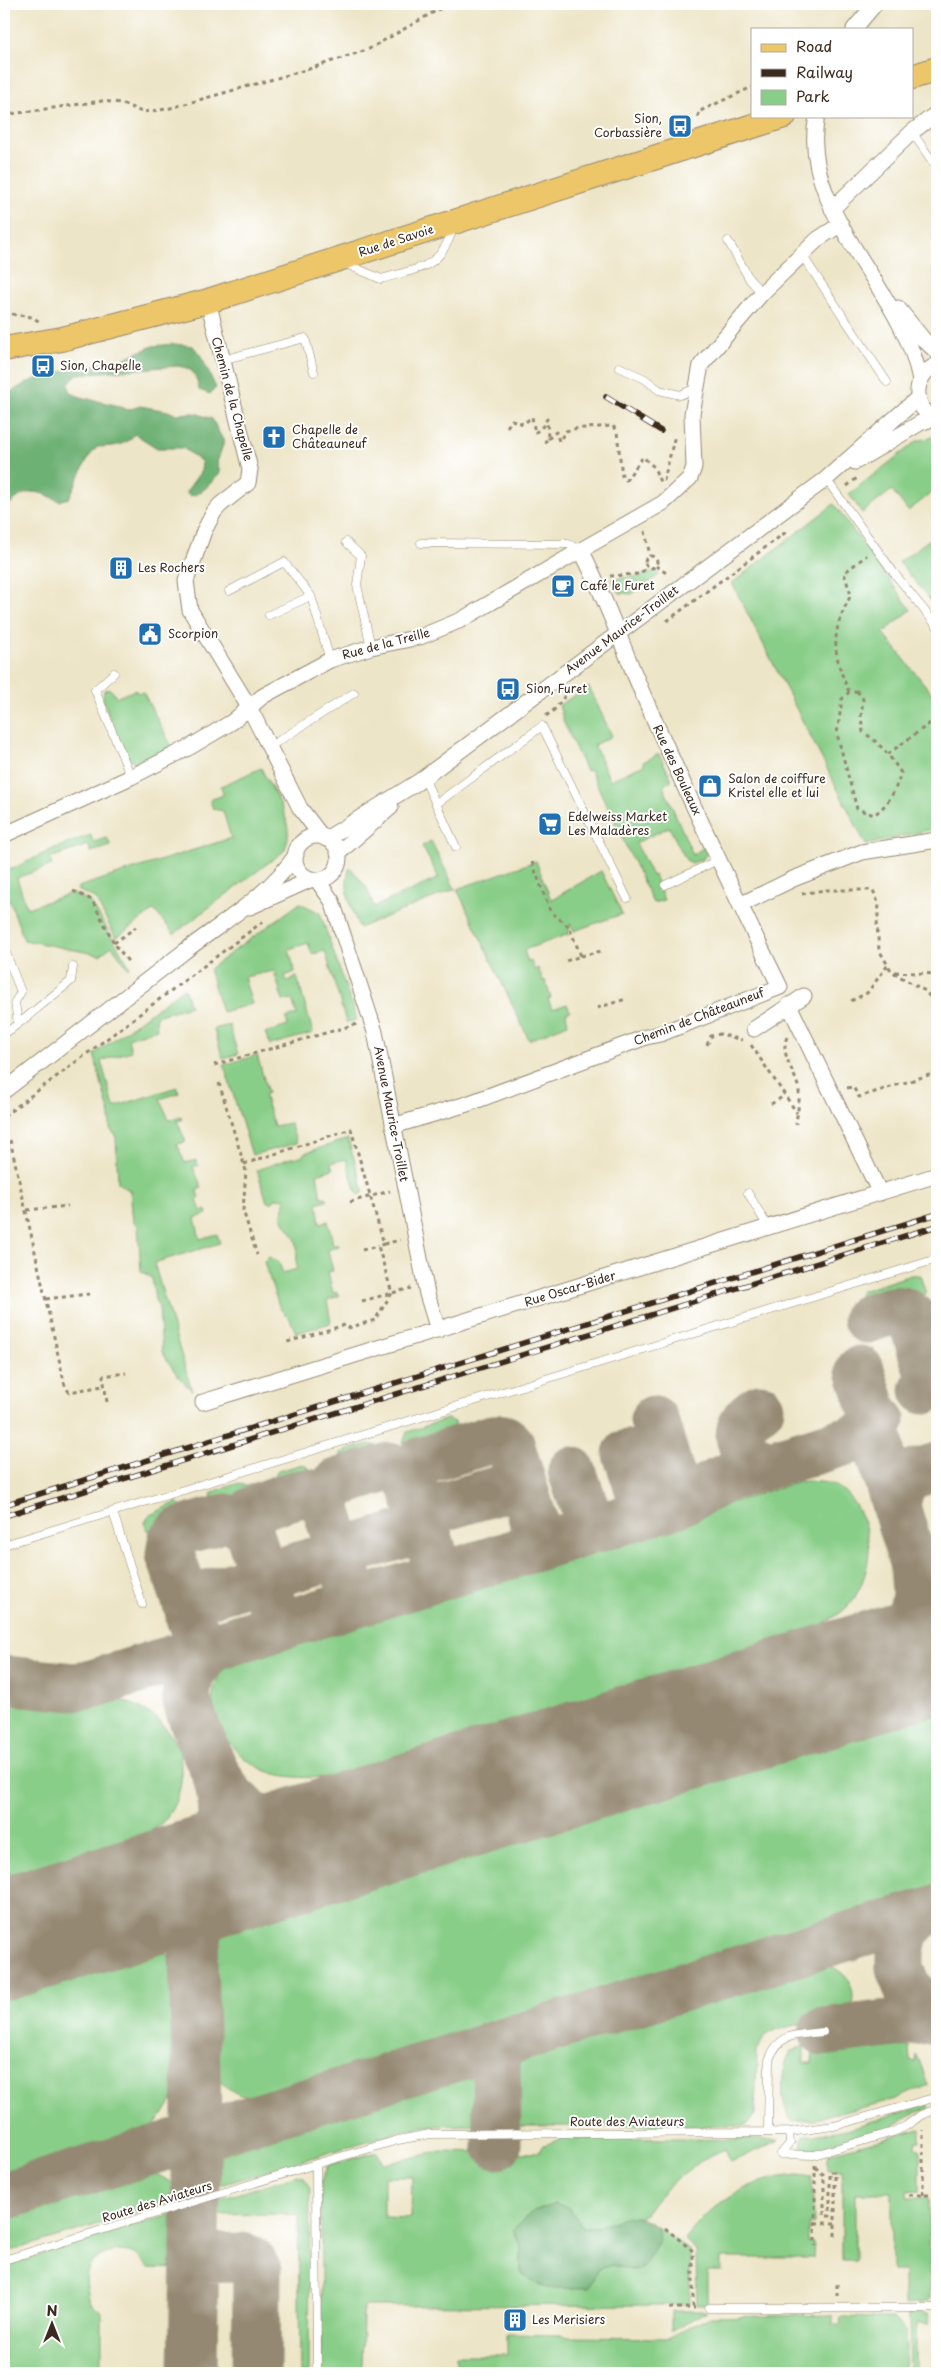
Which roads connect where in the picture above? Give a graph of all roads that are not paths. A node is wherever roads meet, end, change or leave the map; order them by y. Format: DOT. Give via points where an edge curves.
graph roads {
  1 [pos="876,4"];
  2 [pos="855,28"];
  3 [pos="937,69"];
  4 [pos="914,76"];
  5 [pos="937,113"];
  6 [pos="778,118"];
  7 [pos="817,118"];
  8 [pos="912,132"];
  9 [pos="937,168"];
  10 [pos="832,209"];
  11 [pos="455,222"];
  12 [pos="841,224"];
  13 [pos="728,241"];
  14 [pos="802,255"];
  15 [pos="338,259"];
  16 [pos="880,286"];
  17 [pos="762,293"];
  18 [pos="208,302"];
  19 [pos="4,349"];
  20 [pos="937,352"];
  21 [pos="222,360"];
  22 [pos="937,365"];
  23 [pos="619,367"];
  24 [pos="314,372"];
  25 [pos="920,380"];
  26 [pos="887,382"];
  27 [pos="697,388"];
  28 [pos="918,398"];
  29 [pos="936,419"];
  30 [pos="826,479"];
  31 [pos="346,542"];
  32 [pos="421,543"];
  33 [pos="581,550"];
  34 [pos="229,591"];
  35 [pos="311,596"];
  36 [pos="269,615"];
  37 [pos="937,626"];
  38 [pos="618,633"];
  39 [pos="371,647"];
  40 [pos="330,660"];
  41 [pos="114,674"];
  42 [pos="354,693"];
  43 [pos="249,707"];
  44 [pos="269,747"];
  45 [pos="131,777"];
  46 [pos="421,780"];
  47 [pos="436,804"];
  48 [pos="300,808"];
  49 [pos="5,830"];
  50 [pos="324,838"];
  51 [pos="937,840"];
  52 [pos="456,847"];
  53 [pos="298,850"];
  54 [pos="338,853"];
  55 [pos="718,860"];
  56 [pos="334,872"];
  57 [pos="314,880"];
  58 [pos="665,885"];
  59 [pos="626,898"];
  60 [pos="332,901"];
  61 [pos="740,906"];
  62 [pos="244,909"];
  63 [pos="4,948"];
  64 [pos="73,967"];
  65 [pos="804,996"];
  66 [pos="789,1005"];
  67 [pos="18,1024"];
  68 [pos="754,1029"];
  69 [pos="4,1034"];
  70 [pos="4,1091"];
  71 [pos="393,1126"];
  72 [pos="937,1175"];
  73 [pos="748,1193"];
  74 [pos="880,1193"];
  75 [pos="768,1227"];
  76 [pos="937,1259"];
  77 [pos="438,1330"];
  78 [pos="203,1402"];
  79 [pos="113,1512"];
  80 [pos="4,1545"];
  81 [pos="142,1604"];
  82 [pos="823,2032"];
  83 [pos="937,2096"];
  84 [pos="937,2108"];
  85 [pos="768,2132"];
  86 [pos="790,2132"];
  87 [pos="316,2164"];
  88 [pos="4,2260"];
  89 [pos="708,2308"];
  90 [pos="937,2308"];
  91 [pos="317,2373"];
  1 -- 2 [label="street"];
  3 -- 4 [label="main road"];
  5 -- 8 [label="street"];
  6 -- 11 [label="main road, Rue de Savoie"];
  7 -- 10 [label="street" via="816,169"];
  8 -- 9 [label="lane"];
  8 -- 10 [label="street"];
  10 -- 12 [label="street"];
  11 -- 15 [label="main road, Rue de Savoie"];
  11 -- 15 [label="lane" via="449,242 441,254 434,262 416,268 380,279"];
  12 -- 14 [label="street" via="818,239"];
  12 -- 16 [label="street"];
  13 -- 17 [label="lane" via="750,280"];
  14 -- 17 [label="street"];
  14 -- 26 [label="lane"];
  15 -- 18 [label="main road, Rue de Savoie"];
  16 -- 20 [label="street" via="922,339"];
  16 -- 25 [label="street" via="910,347"];
  17 -- 27 [label="street" via="700,365"];
  18 -- 19 [label="main road, Rue de Savoie" via="62,339"];
  18 -- 21 [label="street, Chemin de la Chapelle"];
  21 -- 24 [label="lane" via="305,338"];
  21 -- 43 [label="street, Chemin de la Chapelle" via="250,469 248,483 214,512 186,581 190,610"];
  22 -- 25 [label="street"];
  23 -- 27 [label="lane" via="645,379 659,390 680,395"];
  25 -- 28 [label="street"];
  27 -- 33 [label="street, Rue de la Treille" via="692,427 694,467 690,478 663,503"];
  28 -- 29 [label="street" via="927,414"];
  28 -- 30 [label="street, Avenue Maurice-Troillet"];
  29 -- 30 [label="street, Avenue Maurice-Troillet" via="920,423"];
  30 -- 37 [label="lane"];
  30 -- 38 [label="street, Avenue Maurice-Troillet"];
  31 -- 39 [label="lane" via="361,556 357,585"];
  32 -- 33 [label="lane" via="568,544"];
  33 -- 38 [label="street"];
  33 -- 39 [label="street, Rue de la Treille" via="461,620 420,637"];
  34 -- 35 [label="lane" via="284,562"];
  35 -- 36 [label="lane"];
  35 -- 40 [label="lane"];
  38 -- 46 [label="street, Avenue Maurice-Troillet"];
  38 -- 55 [label="street, Rue des Bouleaux"];
  39 -- 40 [label="street, Rue de la Treille"];
  40 -- 43 [label="street, Rue de la Treille"];
  41 -- 45 [label="lane" via="95,690"];
  42 -- 44 [label="lane"];
  43 -- 44 [label="street, Chemin de la Chapelle"];
  43 -- 45 [label="street, Rue de la Treille" via="232,722"];
  44 -- 48 [label="street, Chemin de la Chapelle"];
  45 -- 49 [label="street, Rue de la Treille"];
  46 -- 47 [label="lane"];
  46 -- 50 [label="street, Avenue Maurice-Troillet"];
  46 -- 54 [label="street, Avenue Maurice-Troillet"];
  47 -- 52 [label="lane"];
  47 -- 59 [label="lane" via="542,726"];
  48 -- 50 [label="street, Chemin de la Chapelle"];
  48 -- 53 [label="street, Chemin de la Chapelle"];
  50 -- 53 [label="street" via="309,838"];
  50 -- 54 [label="street" via="334,844"];
  51 -- 61 [label="street" via="862,852 793,879"];
  53 -- 57 [label="street" via="299,871"];
  53 -- 62 [label="street" via="287,867"];
  54 -- 56 [label="street"];
  55 -- 58 [label="lane"];
  55 -- 61 [label="street, Rue des Bouleaux"];
  56 -- 57 [label="street" via="326,878"];
  56 -- 60 [label="street, Avenue Maurice-Troillet"];
  57 -- 60 [label="street, Avenue Maurice-Troillet"];
  57 -- 62 [label="street"];
  60 -- 71 [label="street, Avenue Maurice-Troillet" via="375,1032"];
  61 -- 71 [label="street, Chemin de Châteauneuf" via="780,987 467,1104"];
  62 -- 70 [label="street"];
  63 -- 67 [label="lane" via="21,992 15,1002"];
  64 -- 67 [label="lane" via="71,981"];
  65 -- 66 [label="street"];
  66 -- 68 [label="street"];
  66 -- 74 [label="street"];
  67 -- 69 [label="lane"];
  71 -- 77 [label="street, Avenue Maurice-Troillet" via="427,1294"];
  72 -- 74 [label="street, Rue Oscar-Bider"];
  73 -- 75 [label="lane"];
  74 -- 75 [label="street, Rue Oscar-Bider"];
  75 -- 77 [label="street, Rue Oscar-Bider"];
  76 -- 79 [label="lane"];
  77 -- 78 [label="street, Rue Oscar-Bider"];
  79 -- 80 [label="lane"];
  79 -- 81 [label="lane"];
  82 -- 85 [label="lane" via="785,2038 772,2052 769,2060"];
  83 -- 86 [label="lane, Route des Aviateurs" via="834,2126"];
  84 -- 86 [label="lane" via="893,2132 814,2155 782,2154 790,2143"];
  85 -- 86 [label="lane, Route des Aviateurs"];
  85 -- 87 [label="lane, Route des Aviateurs" via="430,2134"];
  87 -- 88 [label="lane, Route des Aviateurs"];
  87 -- 91 [label="lane"];
  89 -- 90 [label="lane"];
}
